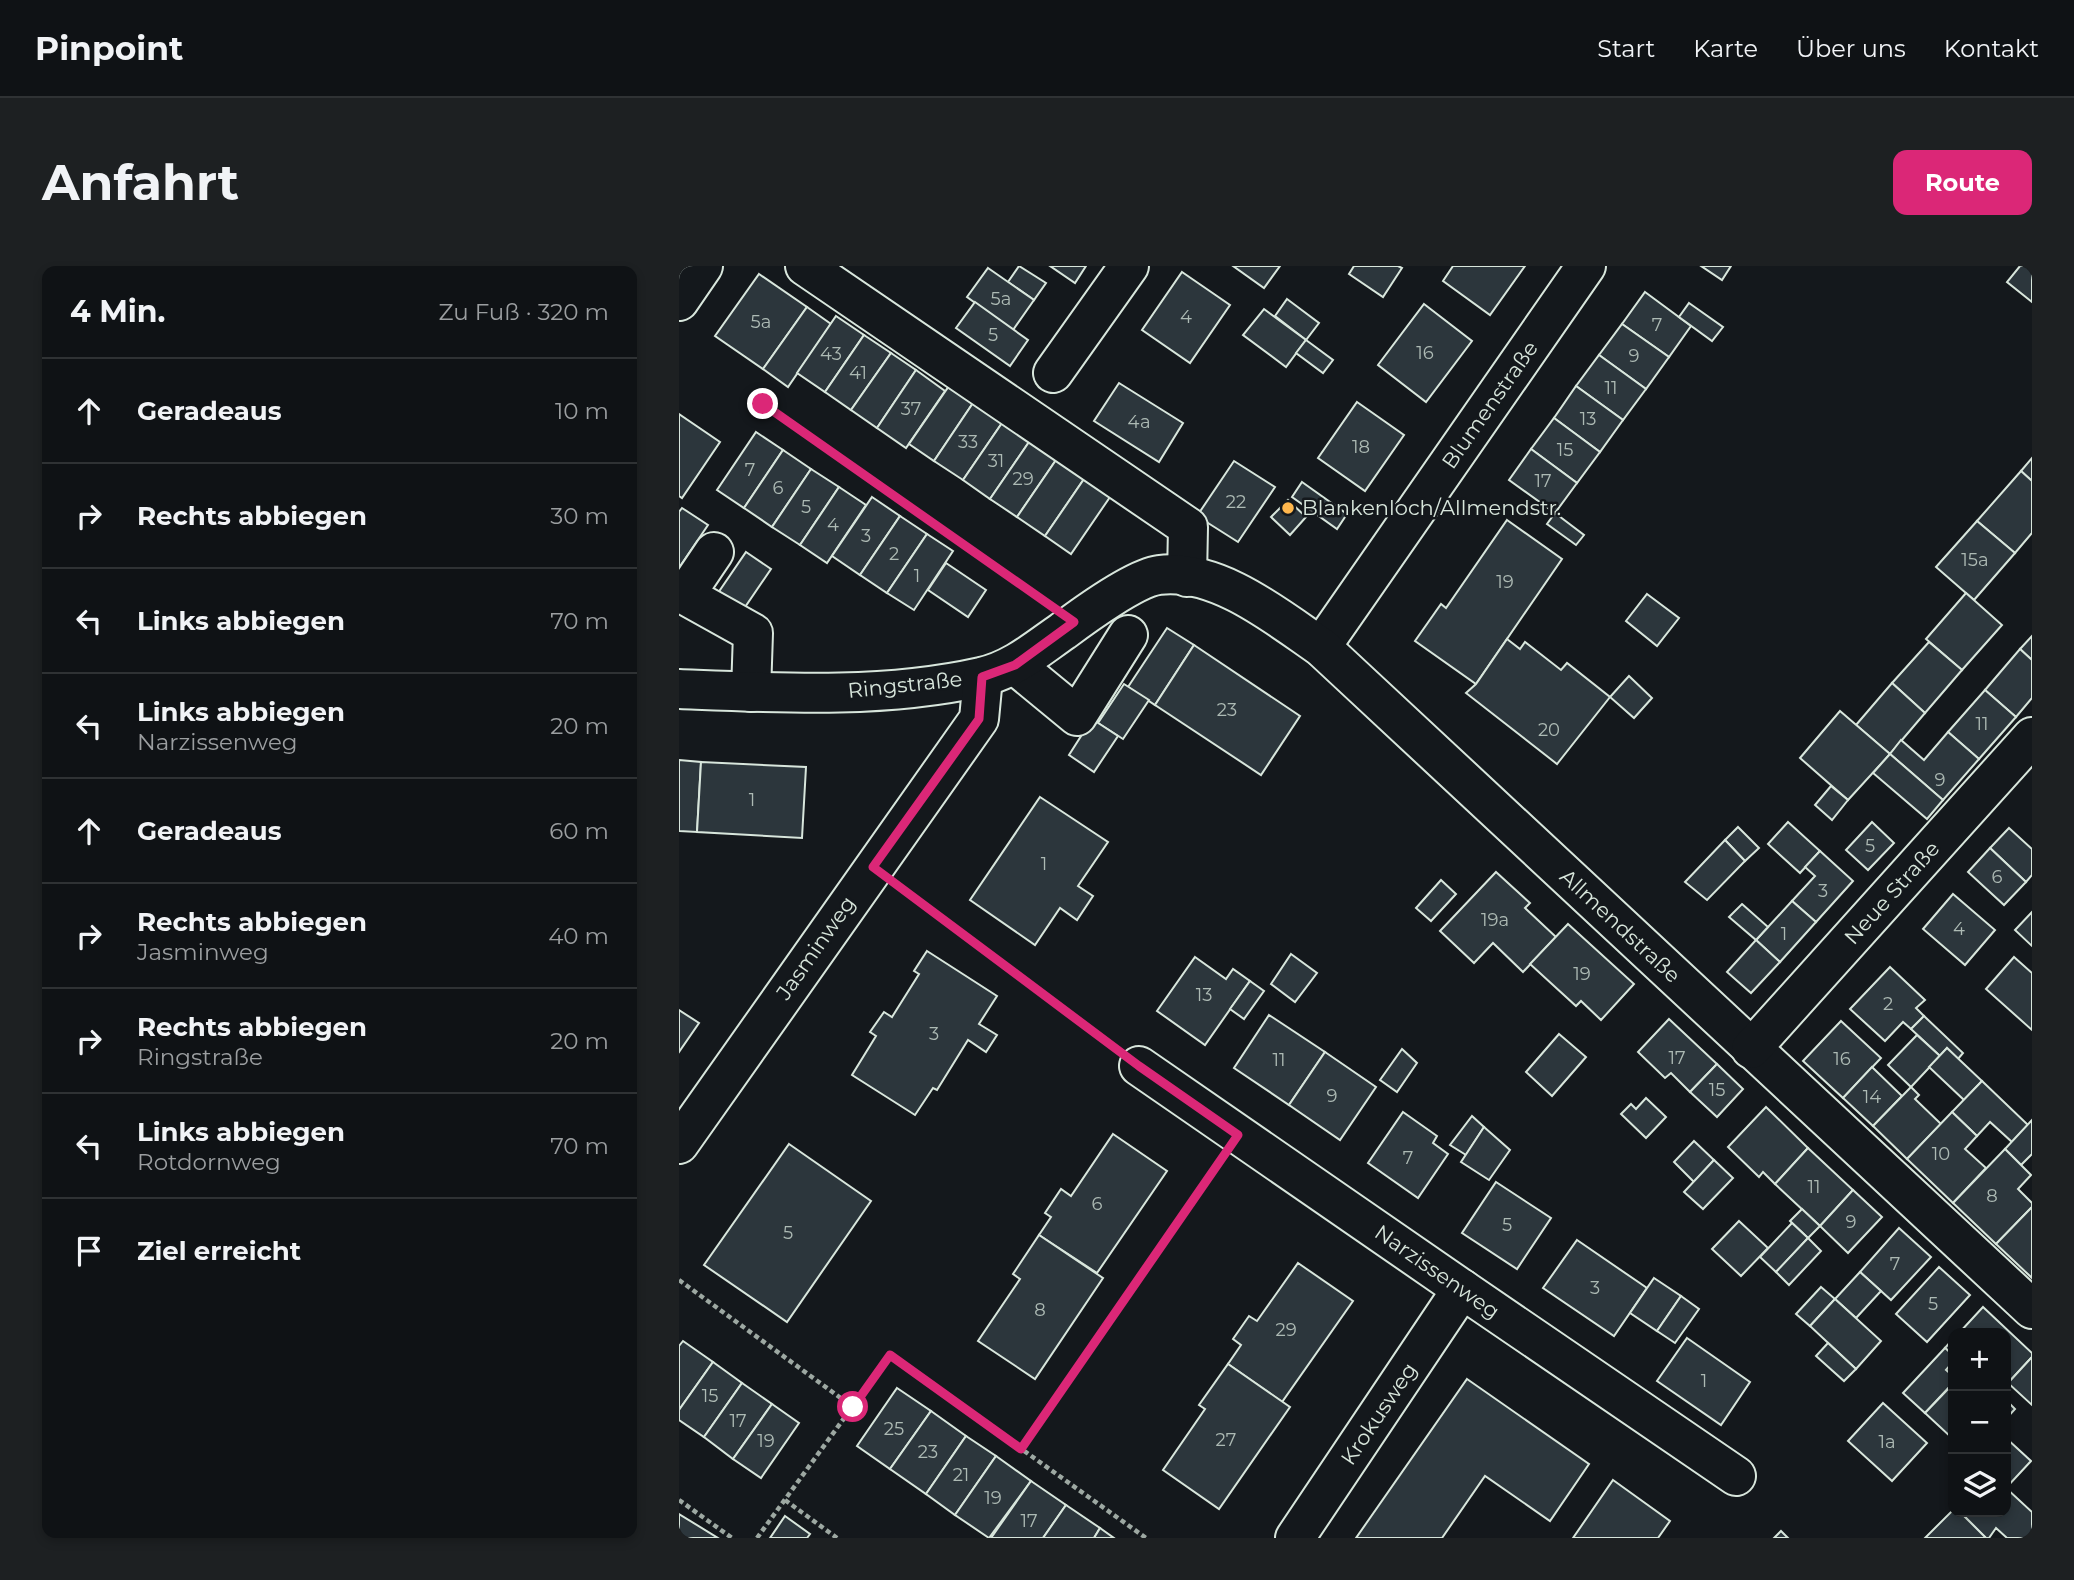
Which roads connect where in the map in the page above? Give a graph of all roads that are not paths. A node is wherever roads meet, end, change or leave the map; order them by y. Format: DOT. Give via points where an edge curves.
graph roads {
  1 [pos="703,266"];
  2 [pos="805,266"];
  3 [pos="1129,266"];
  4 [pos="1586,266"];
  5 [pos="679,300"];
  6 [pos="1053,373"];
  7 [pos="714,552"];
  8 [pos="1187,577"];
  9 [pos="1128,635"];
  10 [pos="1321,647"];
  11 [pos="999,671"];
  12 [pos="679,690"];
  13 [pos="751,692"];
  14 [pos="2032,737"];
  15 [pos="1751,1049"];
  16 [pos="1139,1066"];
  17 [pos="679,1144"];
  18 [pos="1462,1289"];
  19 [pos="2032,1309"];
  20 [pos="1736,1476"];
  21 [pos="1295,1538"];
  1 -- 5 [label="street"];
  2 -- 8 [label="street" via="1188,527"];
  3 -- 6 [label="street"];
  4 -- 10 [label="street, Blumenstraße"];
  7 -- 13 [label="street" via="685,595 753,633"];
  8 -- 10 [label="street, Allmendstraße" via="1249,598"];
  8 -- 11 [label="street, Ringstraße" via="1159,575 1142,580"];
  9 -- 11 [label="street" via="1077,716"];
  10 -- 15 [label="street, Allmendstraße"];
  11 -- 13 [label="street, Ringstraße" via="923,687"];
  11 -- 17 [label="street, Jasminweg" via="979,719"];
  12 -- 13 [label="street, Ringstraße"];
  14 -- 15 [label="street, Neue Straße"];
  15 -- 19 [label="street, Allmendstraße"];
  16 -- 18 [label="street, Narzissenweg"];
  18 -- 20 [label="street, Narzissenweg"];
  18 -- 21 [label="street, Krokusweg"];
}
